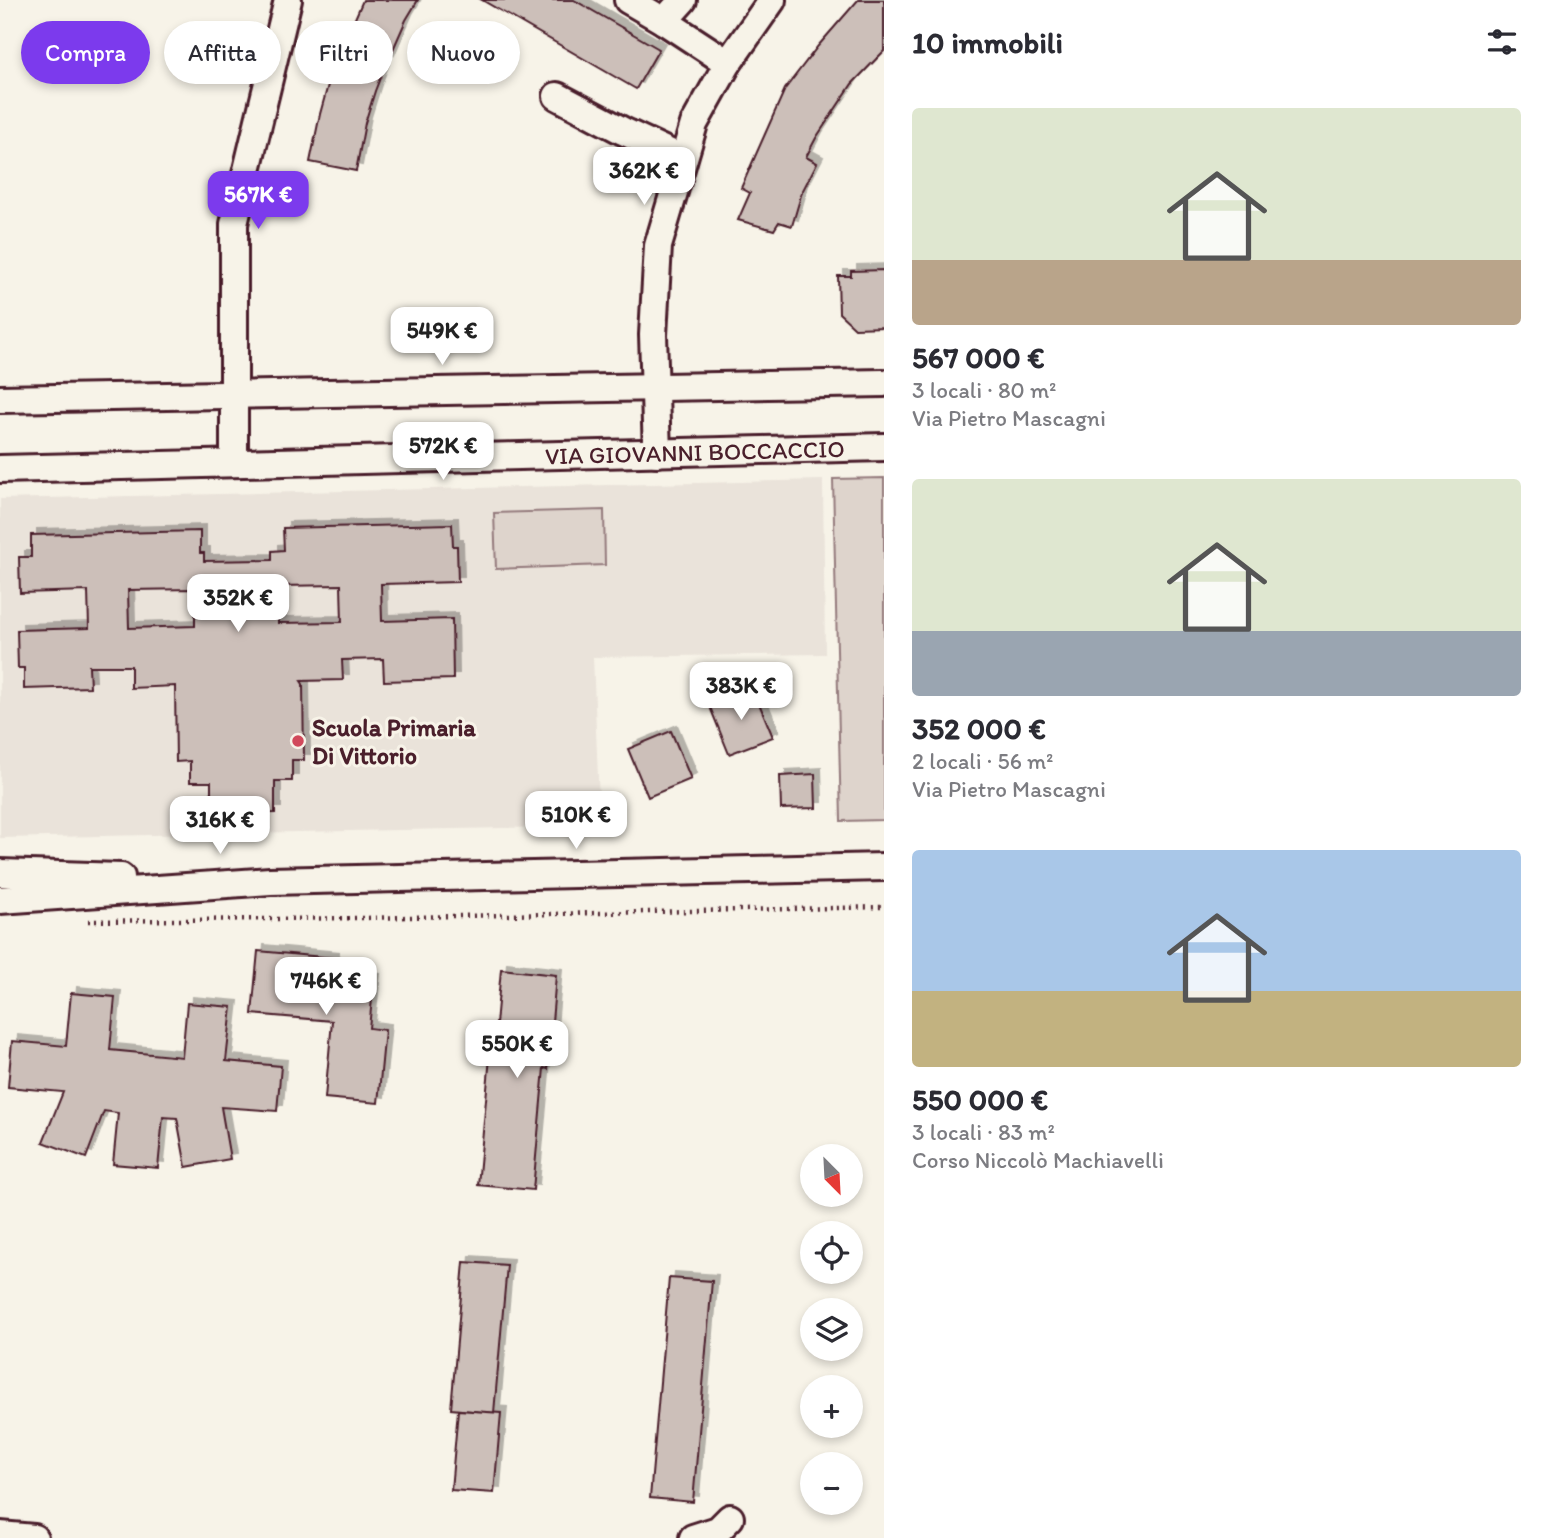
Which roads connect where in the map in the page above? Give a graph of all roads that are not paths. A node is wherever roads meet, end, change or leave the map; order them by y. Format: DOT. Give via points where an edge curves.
graph roads {
  1 [pos="288,0"];
  2 [pos="628,0"];
  3 [pos="683,0"];
  4 [pos="772,0"];
  5 [pos="664,21"];
  6 [pos="728,63"];
  7 [pos="557,96"];
  8 [pos="683,159"];
  9 [pos="884,383"];
  10 [pos="655,387"];
  11 [pos="233,395"];
  12 [pos="0,399"];
  13 [pos="884,447"];
  14 [pos="657,453"];
  15 [pos="234,463"];
  16 [pos="0,469"];
  17 [pos="884,867"];
  18 [pos="0,873"];
  19 [pos="270,881"];
  20 [pos="0,900"];
  21 [pos="730,1518"];
  22 [pos="0,1535"];
  23 [pos="34,1538"];
  24 [pos="693,1538"];
  1 -- 11 [label="street" via="234,224"];
  2 -- 5 [label="street"];
  3 -- 5 [label="street"];
  4 -- 6 [label="street"];
  5 -- 6 [label="street"];
  6 -- 8 [label="street" via="694,124"];
  7 -- 8 [label="street"];
  8 -- 10 [label="street" via="658,246"];
  9 -- 10 [label="street"];
  10 -- 11 [label="street"];
  10 -- 14 [label="street"];
  11 -- 12 [label="street"];
  11 -- 15 [label="street"];
  13 -- 14 [label="street, VIA GIOVANNI BOCCACCIO"];
  14 -- 15 [label="street, VIA GIOVANNI BOCCACCIO"];
  15 -- 16 [label="street, VIA GIOVANNI BOCCACCIO"];
  17 -- 19 [label="street"];
  18 -- 19 [label="street"];
  19 -- 20 [label="street"];
  21 -- 24 [label="street" via="718,1530"];
  22 -- 23 [label="street"];
}
